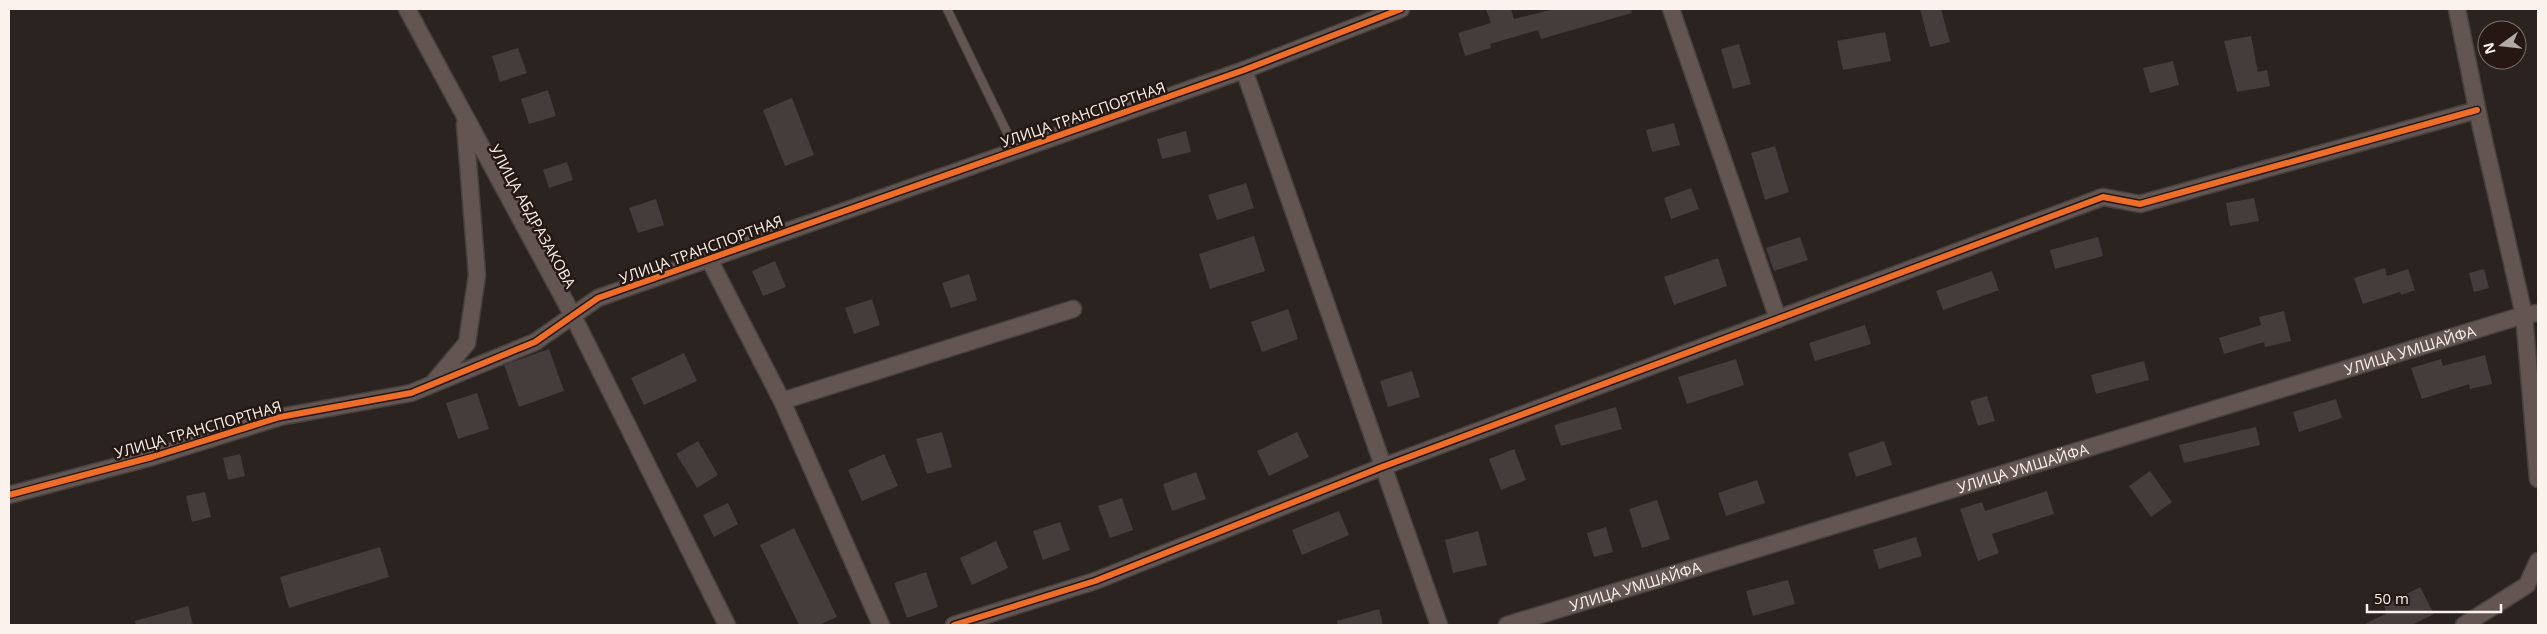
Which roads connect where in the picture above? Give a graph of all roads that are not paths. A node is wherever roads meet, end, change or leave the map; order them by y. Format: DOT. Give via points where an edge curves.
graph roads {
  1 [pos="407,9"];
  2 [pos="947,9"];
  3 [pos="1401,9"];
  4 [pos="1670,9"];
  5 [pos="2457,9"];
  6 [pos="1244,70"];
  7 [pos="2477,110"];
  8 [pos="464,118"];
  9 [pos="1016,151"];
  10 [pos="708,259"];
  11 [pos="1073,309"];
  12 [pos="572,314"];
  13 [pos="2531,314"];
  14 [pos="1778,319"];
  15 [pos="433,384"];
  16 [pos="782,401"];
  17 [pos="1382,467"];
  18 [pos="2538,479"];
  19 [pos="9,494"];
  20 [pos="2538,561"];
  21 [pos="727,625"];
  22 [pos="881,625"];
  23 [pos="954,625"];
  24 [pos="1438,625"];
  25 [pos="1507,625"];
  26 [pos="2464,625"];
  1 -- 8 [label="street, УЛИЦА АБДРАЗАКОВА"];
  2 -- 9 [label="lane"];
  3 -- 6 [label="street, УЛИЦА ТРАНСПОРТНАЯ"];
  4 -- 14 [label="street"];
  5 -- 7 [label="street"];
  6 -- 9 [label="street, УЛИЦА ТРАНСПОРТНАЯ"];
  6 -- 17 [label="street"];
  7 -- 13 [label="street"];
  7 -- 14 [label="street" via="2140,204 2103,197"];
  8 -- 12 [label="street, УЛИЦА АБДРАЗАКОВА"];
  8 -- 15 [label="street" via="477,275 467,343"];
  9 -- 10 [label="street, УЛИЦА ТРАНСПОРТНАЯ"];
  10 -- 12 [label="street, УЛИЦА ТРАНСПОРТНАЯ" via="598,298"];
  10 -- 16 [label="street"];
  11 -- 16 [label="street"];
  12 -- 15 [label="street, УЛИЦА ТРАНСПОРТНАЯ" via="535,342"];
  12 -- 21 [label="street, УЛИЦА АБДРАЗАКОВА"];
  13 -- 18 [label="street"];
  13 -- 25 [label="street, УЛИЦА УМШАЙФА"];
  14 -- 17 [label="street"];
  15 -- 19 [label="street, УЛИЦА ТРАНСПОРТНАЯ" via="411,393 280,417 152,457"];
  16 -- 22 [label="street"];
  17 -- 23 [label="street" via="1095,581"];
  17 -- 24 [label="street"];
  20 -- 26 [label="street" via="2527,585"];
}
